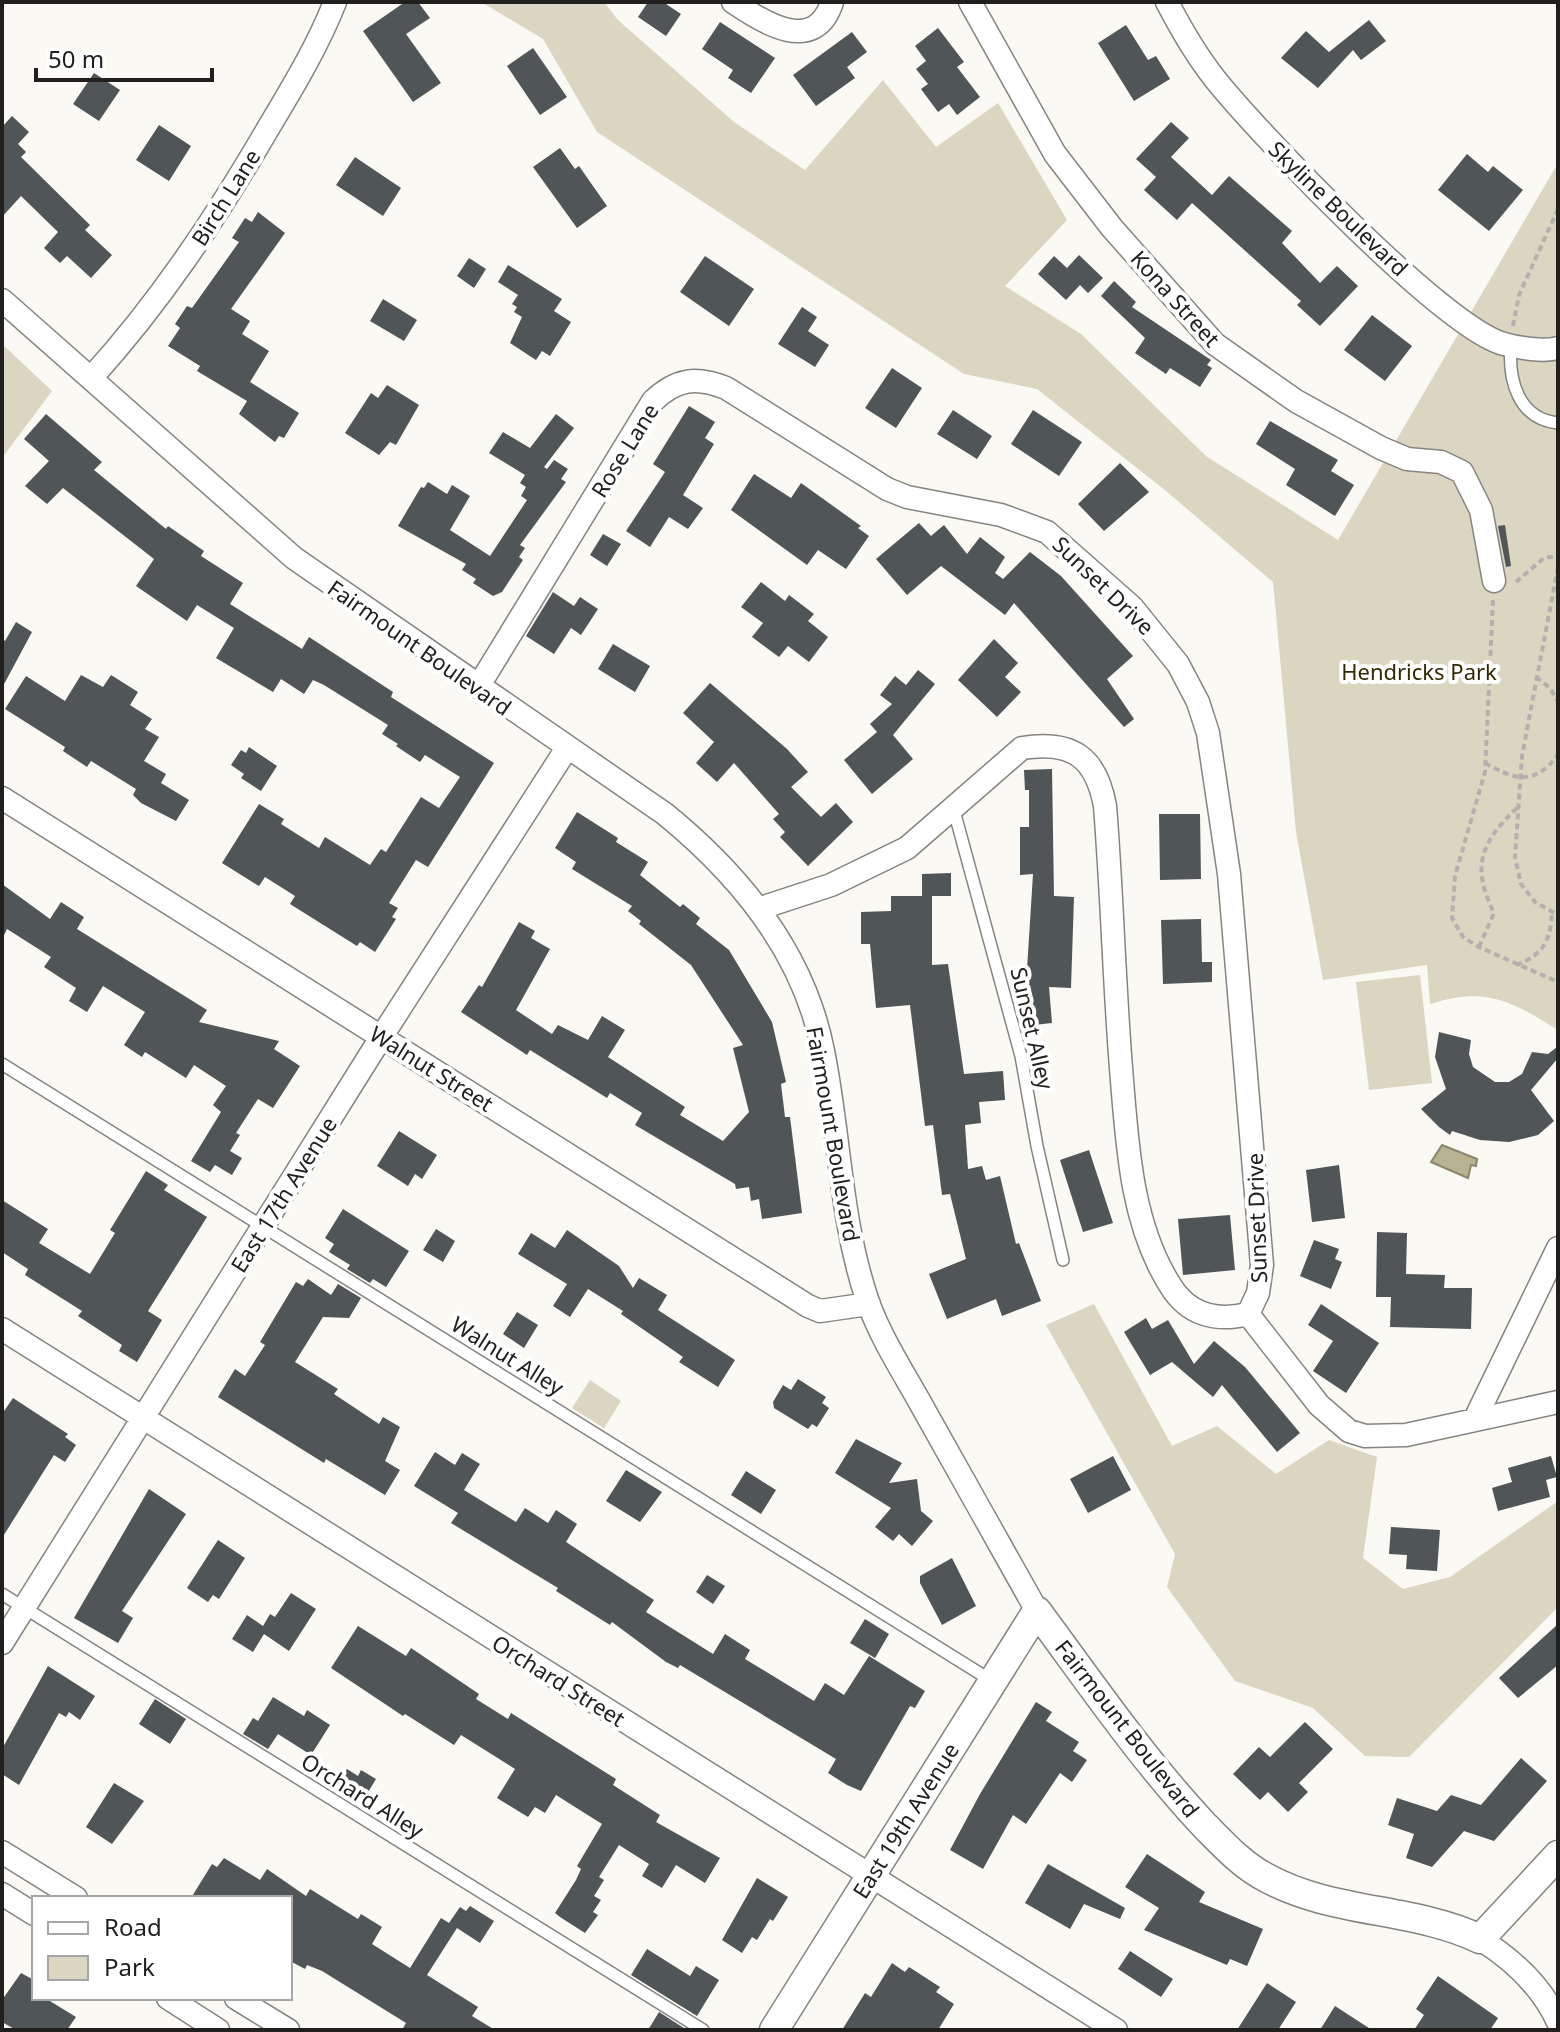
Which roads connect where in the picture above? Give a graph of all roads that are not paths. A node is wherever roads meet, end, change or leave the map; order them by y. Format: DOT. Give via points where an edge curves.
graph roads {
  1 [pos="335,2"];
  2 [pos="733,2"];
  3 [pos="832,2"];
  4 [pos="970,2"];
  5 [pos="1167,2"];
  6 [pos="2,300"];
  7 [pos="1512,345"];
  8 [pos="1558,348"];
  9 [pos="92,377"];
  10 [pos="1558,423"];
  11 [pos="846,461"];
  12 [pos="1494,581"];
  13 [pos="478,687"];
  14 [pos="567,748"];
  15 [pos="2,798"];
  16 [pos="953,807"];
  17 [pos="758,909"];
  18 [pos="382,1036"];
  19 [pos="2,1064"];
  20 [pos="263,1226"];
  21 [pos="1558,1248"];
  22 [pos="1063,1260"];
  23 [pos="869,1304"];
  24 [pos="1248,1314"];
  25 [pos="2,1329"];
  26 [pos="1558,1402"];
  27 [pos="143,1418"];
  28 [pos="1475,1419"];
  29 [pos="2,1594"];
  30 [pos="24,1607"];
  31 [pos="1037,1611"];
  32 [pos="2,1643"];
  33 [pos="993,1681"];
  34 [pos="2,1852"];
  35 [pos="1558,1855"];
  36 [pos="871,1875"];
  37 [pos="2,1894"];
  38 [pos="73,1896"];
  39 [pos="32,1913"];
  40 [pos="1480,1939"];
  41 [pos="171,2000"];
  42 [pos="239,2000"];
  43 [pos="1556,2010"];
  44 [pos="218,2030"];
  45 [pos="288,2030"];
  46 [pos="703,2030"];
  47 [pos="774,2030"];
  48 [pos="1116,2030"];
  1 -- 9 [label="street, Birch Lane" via="223,205 151,309"];
  2 -- 3 [label="street" via="790,32 816,25"];
  4 -- 12 [label="street, Kona Street" via="1055,154 1112,228 1215,344 1296,401 1381,448 1462,472 1481,510"];
  5 -- 7 [label="street, Skyline Boulevard" via="1187,39 1246,117 1425,292 1480,332"];
  6 -- 9 [label="street, Fairmount Boulevard"];
  7 -- 8 [label="street, Skyline Boulevard"];
  7 -- 10 [label="lane" via="1509,365 1519,398 1539,420"];
  9 -- 13 [label="street, Fairmount Boulevard" via="294,558"];
  11 -- 13 [label="street, Rose Lane" via="708,380 687,379 667,388 653,401"];
  11 -- 24 [label="street, Sunset Drive" via="907,497 1001,515 1047,532 1103,578 1161,640 1198,702 1214,764 1244,1030 1262,1265"];
  13 -- 14 [label="street, Fairmount Boulevard"];
  14 -- 17 [label="street, Fairmount Boulevard" via="684,829"];
  14 -- 18 [label="street, East 17th Avenue"];
  15 -- 18 [label="street, Walnut Street"];
  16 -- 17 [label="street, Sunset Drive" via="907,848 873,868"];
  16 -- 22 [label="lane, Sunset Alley" via="1021,1056"];
  16 -- 24 [label="street, Sunset Drive" via="1022,748 1059,748 1096,770 1106,819 1127,1137 1142,1224 1171,1287 1189,1307 1209,1318"];
  17 -- 23 [label="street, Fairmount Boulevard" via="792,959 818,1028 847,1217"];
  18 -- 20 [label="street, East 17th Avenue"];
  18 -- 23 [label="street, Walnut Street" via="808,1306 820,1311"];
  19 -- 20 [label="lane, Walnut Alley"];
  20 -- 27 [label="street, East 17th Avenue"];
  20 -- 33 [label="lane, Walnut Alley"];
  21 -- 28 [label="street"];
  23 -- 31 [label="street, Fairmount Boulevard"];
  24 -- 28 [label="street" via="1319,1405 1349,1431 1382,1438"];
  25 -- 27 [label="street, Orchard Street"];
  26 -- 28 [label="street"];
  27 -- 30 [label="street, East 17th Avenue"];
  27 -- 36 [label="street, Orchard Street"];
  29 -- 30 [label="lane, Orchard Alley"];
  30 -- 32 [label="street, East 17th Avenue"];
  30 -- 46 [label="lane, Orchard Alley"];
  31 -- 33 [label="street, East 19th Avenue"];
  31 -- 40 [label="street, Fairmount Boulevard" via="1153,1766 1191,1810 1264,1877 1338,1903 1453,1928"];
  33 -- 36 [label="street, East 19th Avenue"];
  34 -- 38 [label="street"];
  35 -- 40 [label="street"];
  36 -- 47 [label="street, East 19th Avenue"];
  36 -- 48 [label="street, Orchard Street"];
  37 -- 39 [label="street"];
  40 -- 43 [label="street, Fairmount Boulevard" via="1505,1954"];
  41 -- 44 [label="street"];
  42 -- 45 [label="street"];
}
